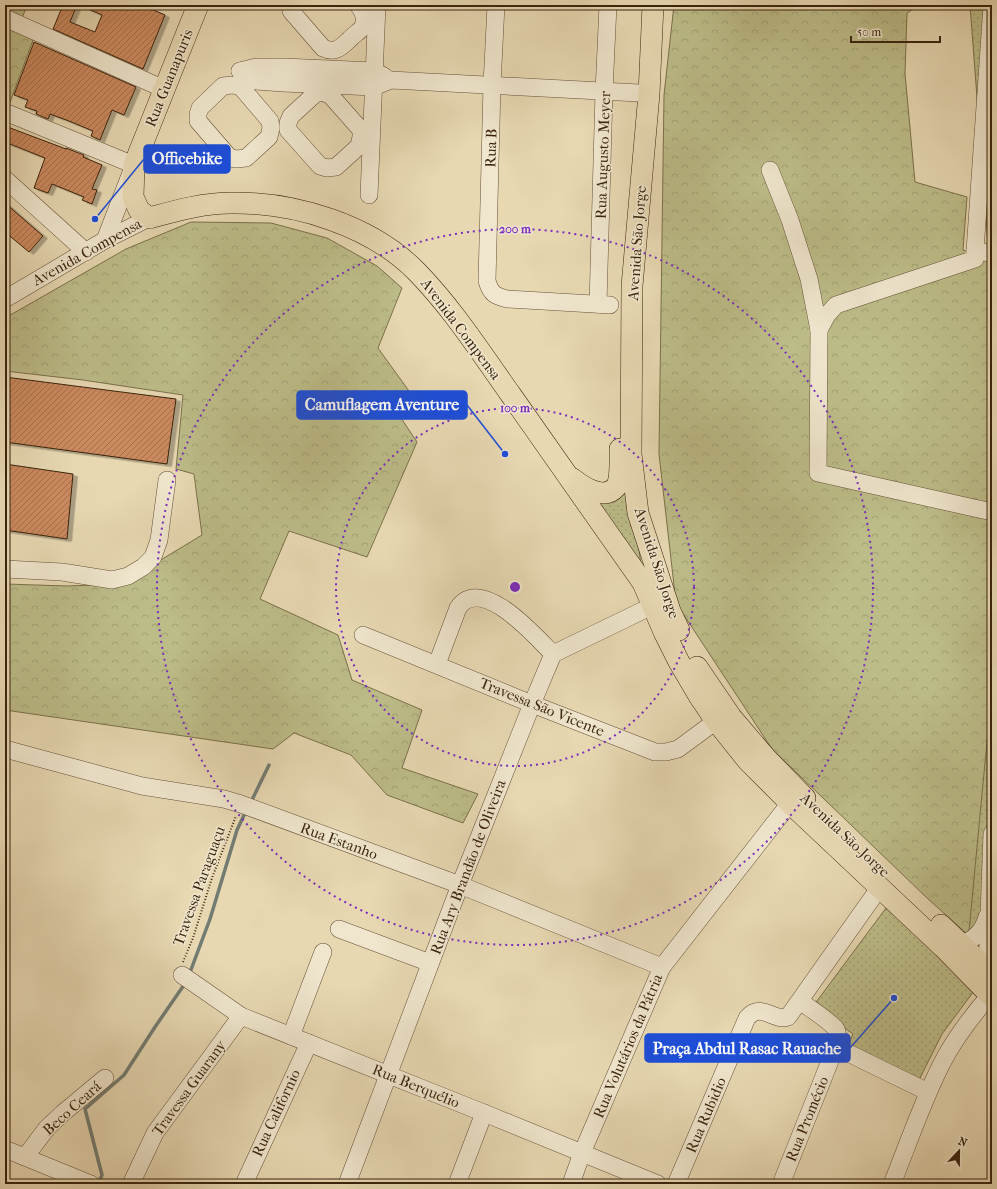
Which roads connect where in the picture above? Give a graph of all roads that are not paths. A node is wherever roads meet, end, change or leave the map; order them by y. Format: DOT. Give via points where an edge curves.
graph roads {
  1 [pos="197,5"];
  2 [pos="291,5"];
  3 [pos="496,5"];
  4 [pos="608,5"];
  5 [pos="653,5"];
  6 [pos="992,5"];
  7 [pos="369,12"];
  8 [pos="5,18"];
  9 [pos="991,24"];
  10 [pos="651,47"];
  11 [pos="329,51"];
  12 [pos="374,79"];
  13 [pos="325,82"];
  14 [pos="492,85"];
  15 [pos="223,86"];
  16 [pos="164,88"];
  17 [pos="604,92"];
  18 [pos="639,93"];
  19 [pos="5,112"];
  20 [pos="270,121"];
  21 [pos="288,123"];
  22 [pos="366,138"];
  23 [pos="134,165"];
  24 [pos="987,165"];
  25 [pos="770,170"];
  26 [pos="5,179"];
  27 [pos="369,195"];
  28 [pos="148,218"];
  29 [pos="105,240"];
  30 [pos="86,252"];
  31 [pos="984,252"];
  32 [pos="809,279"];
  33 [pos="5,299"];
  34 [pos="604,305"];
  35 [pos="836,305"];
  36 [pos="819,330"];
  37 [pos="568,475"];
  38 [pos="167,480"];
  39 [pos="992,512"];
  40 [pos="5,569"];
  41 [pos="643,583"];
  42 [pos="652,606"];
  43 [pos="363,635"];
  44 [pos="553,654"];
  45 [pos="437,664"];
  46 [pos="532,704"];
  47 [pos="716,721"];
  48 [pos="5,749"];
  49 [pos="790,803"];
  50 [pos="992,834"];
  51 [pos="460,885"];
  52 [pos="880,887"];
  53 [pos="988,913"];
  54 [pos="339,929"];
  55 [pos="961,944"];
  56 [pos="323,952"];
  57 [pos="430,963"];
  58 [pos="662,967"];
  59 [pos="990,971"];
  60 [pos="182,975"];
  61 [pos="991,996"];
  62 [pos="800,1001"];
  63 [pos="241,1016"];
  64 [pos="291,1036"];
  65 [pos="309,1043"];
  66 [pos="836,1047"];
  67 [pos="388,1075"];
  68 [pos="105,1078"];
  69 [pos="928,1092"];
  70 [pos="484,1113"];
  71 [pos="582,1153"];
  72 [pos="11,1155"];
  73 [pos="85,1183"];
  74 [pos="132,1184"];
  75 [pos="244,1184"];
  76 [pos="347,1184"];
  77 [pos="457,1184"];
  78 [pos="571,1184"];
  79 [pos="658,1184"];
  80 [pos="676,1184"];
  81 [pos="781,1184"];
  82 [pos="892,1184"];
  1 -- 16 [label="main road, Rua Guanapuris"];
  2 -- 11 [label="street" via="291,11 323,48"];
  3 -- 14 [label="street, Rua B"];
  4 -- 17 [label="street, Rua Augusto Meyer"];
  5 -- 10 [label="main road, Avenida São Jorge"];
  6 -- 9 [label="street"];
  7 -- 11 [label="street" via="362,28 338,49"];
  7 -- 12 [label="street"];
  8 -- 16 [label="street"];
  9 -- 24 [label="street"];
  10 -- 18 [label="main road" via="641,74"];
  10 -- 55 [label="main road, Avenida São Jorge" via="632,286 631,454 638,513 665,597 698,667 731,717 804,797"];
  11 -- 13 [label="street"];
  12 -- 13 [label="street"];
  12 -- 14 [label="street"];
  12 -- 22 [label="street"];
  13 -- 15 [label="street" via="256,67 240,71"];
  13 -- 21 [label="street" via="290,116"];
  13 -- 22 [label="street" via="332,96"];
  14 -- 17 [label="street"];
  14 -- 34 [label="street, Rua B" via="487,281 490,290 497,296 507,299"];
  15 -- 20 [label="street" via="240,86"];
  15 -- 20 [label="street" via="200,108 198,121 230,158 246,158 269,137"];
  16 -- 23 [label="main road, Rua Guanapuris"];
  17 -- 18 [label="street"];
  17 -- 34 [label="street, Rua Augusto Meyer"];
  18 -- 37 [label="main road" via="629,194 619,477 616,487 607,493 597,493"];
  19 -- 23 [label="street"];
  20 -- 21 [label="street"];
  21 -- 22 [label="street" via="288,130 320,166 327,168 336,167"];
  22 -- 27 [label="street"];
  23 -- 28 [label="main road, Avenida Compensa" via="133,198 139,210"];
  23 -- 29 [label="street, Rua Guanapuris"];
  24 -- 31 [label="street"];
  25 -- 32 [label="street"];
  26 -- 30 [label="street"];
  28 -- 29 [label="street, Avenida Compensa"];
  28 -- 37 [label="main road, Avenida Compensa" via="202,206 230,203 263,204 299,210 333,220 391,250 416,271 456,318"];
  29 -- 30 [label="street, Avenida Compensa"];
  30 -- 33 [label="street, Avenida Compensa"];
  31 -- 35 [label="street" via="975,259"];
  32 -- 35 [label="street" via="818,295"];
  32 -- 36 [label="street"];
  35 -- 36 [label="street"];
  36 -- 39 [label="street" via="818,473"];
  37 -- 41 [label="main road, Avenida Compensa"];
  38 -- 40 [label="street" via="159,540 153,556 143,568 128,576 112,580 62,572"];
  41 -- 42 [label="main road, Avenida São Jorge"];
  42 -- 44 [label="street"];
  42 -- 47 [label="main road, Avenida São Jorge" via="679,662"];
  43 -- 45 [label="street, Travessa São Vicente"];
  44 -- 45 [label="street" via="506,609 481,598 474,598 467,599 458,608"];
  44 -- 46 [label="street, Rua Ary Brandão de Oliveira"];
  45 -- 46 [label="street, Travessa São Vicente"];
  46 -- 47 [label="street, Travessa São Vicente" via="655,752 678,749"];
  46 -- 51 [label="street, Rua Ary Brandão de Oliveira"];
  47 -- 49 [label="main road, Avenida São Jorge" via="748,761"];
  48 -- 51 [label="street, Rua Estanho" via="142,786 241,804"];
  49 -- 52 [label="main road, Avenida São Jorge"];
  49 -- 58 [label="street, Rua Volutários da Pátria"];
  50 -- 53 [label="street"];
  51 -- 57 [label="street, Rua Ary Brandão de Oliveira"];
  51 -- 58 [label="street, Rua Estanho"];
  52 -- 61 [label="main road, Avenida São Jorge"];
  52 -- 62 [label="street"];
  53 -- 55 [label="street" via="975,938"];
  53 -- 59 [label="street"];
  54 -- 57 [label="street"];
  55 -- 59 [label="main road, Avenida São Jorge"];
  56 -- 64 [label="street"];
  57 -- 67 [label="street, Rua Ary Brandão de Oliveira"];
  58 -- 71 [label="street, Rua Volutários da Pátria"];
  60 -- 63 [label="street, Rua Berquélio"];
  61 -- 69 [label="street" via="971,1017 956,1039"];
  62 -- 66 [label="street, Rua Promécio" via="836,1030"];
  62 -- 80 [label="street, Rua Rubidio" via="788,1017 783,1019 759,1011 747,1018"];
  63 -- 64 [label="street, Rua Berquélio"];
  63 -- 74 [label="street, Travessa Guarany" via="155,1133"];
  64 -- 65 [label="street, Rua Berquélio"];
  65 -- 67 [label="street, Rua Berquélio"];
  65 -- 75 [label="street, Rua Californio"];
  66 -- 69 [label="street"];
  66 -- 81 [label="street, Rua Promécio"];
  67 -- 70 [label="street, Rua Berquélio"];
  67 -- 76 [label="street, Rua Ary Brandão de Oliveira"];
  68 -- 72 [label="street, Beco Ceará"];
  69 -- 82 [label="street"];
  70 -- 71 [label="street, Rua Berquélio"];
  70 -- 77 [label="street"];
  71 -- 78 [label="street, Rua Volutários da Pátria"];
  71 -- 79 [label="street, Rua Berquélio"];
  72 -- 73 [label="street"];
}
